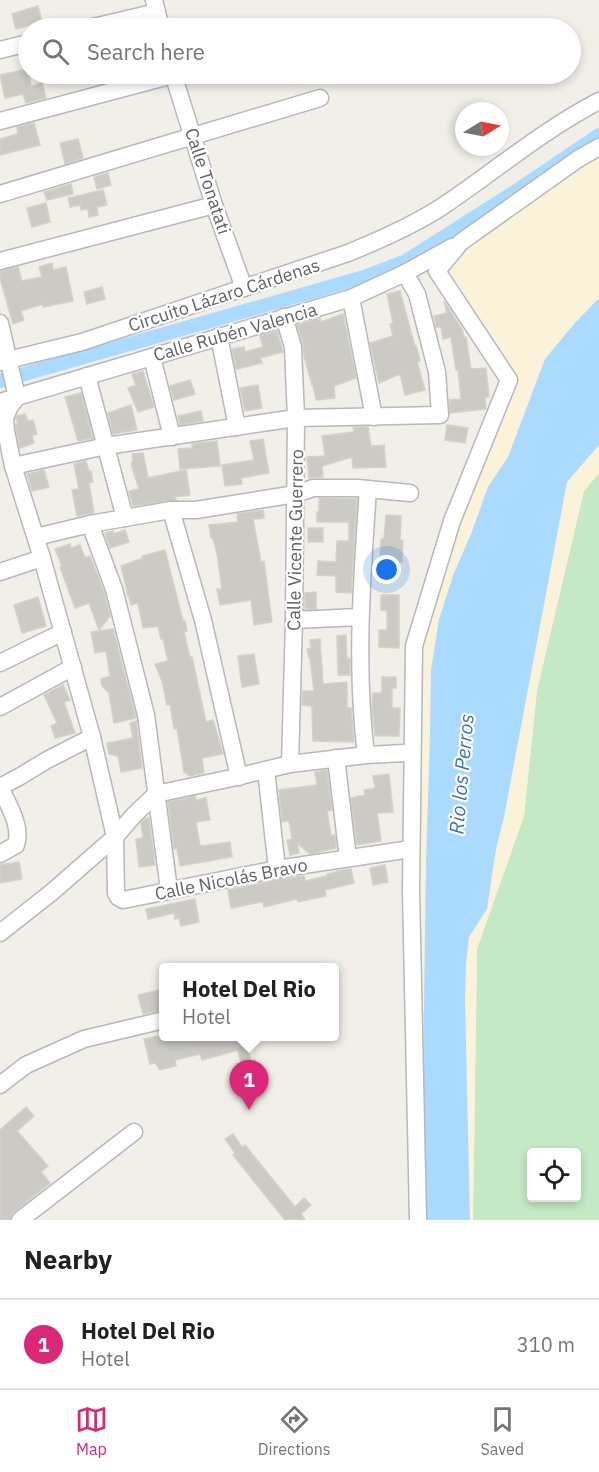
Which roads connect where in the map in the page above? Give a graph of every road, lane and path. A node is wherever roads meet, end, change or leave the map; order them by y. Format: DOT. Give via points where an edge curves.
graph roads {
  1 [pos="155,6"];
  2 [pos="119,18"];
  3 [pos="18,46"];
  4 [pos="0,50"];
  5 [pos="136,84"];
  6 [pos="176,84"];
  7 [pos="320,98"];
  8 [pos="599,101"];
  9 [pos="0,121"];
  10 [pos="194,137"];
  11 [pos="599,147"];
  12 [pos="0,194"];
  13 [pos="214,205"];
  14 [pos="461,242"];
  15 [pos="0,261"];
  16 [pos="405,273"];
  17 [pos="244,288"];
  18 [pos="351,298"];
  19 [pos="284,317"];
  20 [pos="0,323"];
  21 [pos="219,336"];
  22 [pos="152,357"];
  23 [pos="6,363"];
  24 [pos="87,376"];
  25 [pos="16,394"];
  26 [pos="0,402"];
  27 [pos="374,417"];
  28 [pos="296,418"];
  29 [pos="237,427"];
  30 [pos="172,437"];
  31 [pos="106,446"];
  32 [pos="13,466"];
  33 [pos="368,489"];
  34 [pos="410,493"];
  35 [pos="296,494"];
  36 [pos="171,510"];
  37 [pos="125,518"];
  38 [pos="90,524"];
  39 [pos="36,537"];
  40 [pos="42,558"];
  41 [pos="0,572"];
  42 [pos="360,616"];
  43 [pos="294,620"];
  44 [pos="63,632"];
  45 [pos="0,663"];
  46 [pos="73,667"];
  47 [pos="0,707"];
  48 [pos="92,737"];
  49 [pos="405,753"];
  50 [pos="366,755"];
  51 [pos="336,758"];
  52 [pos="290,764"];
  53 [pos="266,770"];
  54 [pos="238,777"];
  55 [pos="0,787"];
  56 [pos="156,794"];
  57 [pos="115,837"];
  58 [pos="404,850"];
  59 [pos="0,854"];
  60 [pos="348,858"];
  61 [pos="278,869"];
  62 [pos="169,890"];
  63 [pos="0,933"];
  64 [pos="159,1021"];
  65 [pos="0,1084"];
  66 [pos="134,1132"];
  67 [pos="20,1220"];
  68 [pos="418,1220"];
  1 -- 2 [label="street"];
  3 -- 4 [label="street"];
  5 -- 9 [label="street"];
  6 -- 10 [label="street, Calle Tonatati"];
  7 -- 10 [label="street"];
  8 -- 17 [label="street, Circuito Lázaro Cárdenas" via="557,125 441,207 388,236"];
  10 -- 12 [label="street"];
  10 -- 13 [label="street, Calle Tonatati"];
  11 -- 14 [label="street"];
  13 -- 15 [label="street"];
  13 -- 17 [label="street, Calle Tonatati"];
  14 -- 16 [label="street, Calle Rubén Valencia"];
  14 -- 68 [label="street" via="437,271 509,380 452,521 414,646 411,890"];
  16 -- 18 [label="street, Calle Rubén Valencia"];
  16 -- 27 [label="street" via="417,294 435,361 440,415"];
  17 -- 23 [label="street, Circuito Lázaro Cárdenas"];
  18 -- 19 [label="street, Calle Rubén Valencia"];
  18 -- 27 [label="street"];
  19 -- 21 [label="street, Calle Rubén Valencia"];
  19 -- 28 [label="street, Calle Vicente Guerrero" via="293,347"];
  20 -- 23 [label="street"];
  21 -- 22 [label="street, Calle Rubén Valencia"];
  21 -- 29 [label="street"];
  22 -- 24 [label="street, Calle Rubén Valencia"];
  22 -- 30 [label="street"];
  23 -- 25 [label="street"];
  24 -- 25 [label="street, Calle Rubén Valencia"];
  24 -- 31 [label="street"];
  25 -- 26 [label="street, Calle Rubén Valencia"];
  25 -- 32 [label="street" via="5,419"];
  27 -- 28 [label="street"];
  28 -- 29 [label="street"];
  28 -- 35 [label="street, Calle Vicente Guerrero"];
  29 -- 30 [label="street"];
  30 -- 31 [label="street"];
  31 -- 32 [label="street"];
  31 -- 37 [label="street"];
  32 -- 39 [label="street"];
  33 -- 34 [label="street"];
  33 -- 35 [label="street" via="313,488"];
  33 -- 42 [label="street"];
  35 -- 36 [label="street" via="196,510"];
  35 -- 43 [label="street, Calle Vicente Guerrero"];
  36 -- 37 [label="street"];
  36 -- 54 [label="street" via="203,620"];
  37 -- 38 [label="street"];
  38 -- 39 [label="street"];
  38 -- 56 [label="street" via="114,590 146,715"];
  39 -- 40 [label="street"];
  40 -- 41 [label="street"];
  40 -- 44 [label="street"];
  42 -- 43 [label="street"];
  42 -- 50 [label="street"];
  43 -- 52 [label="street, Calle Vicente Guerrero"];
  44 -- 45 [label="street"];
  44 -- 46 [label="street"];
  46 -- 47 [label="street"];
  46 -- 48 [label="street"];
  48 -- 55 [label="street"];
  48 -- 57 [label="street"];
  49 -- 50 [label="street"];
  50 -- 51 [label="street"];
  51 -- 52 [label="street"];
  51 -- 60 [label="street"];
  52 -- 53 [label="street"];
  53 -- 54 [label="street"];
  53 -- 61 [label="street"];
  54 -- 56 [label="street"];
  55 -- 59 [label="street" via="19,837 16,845"];
  56 -- 57 [label="street"];
  56 -- 62 [label="street"];
  57 -- 62 [label="street, Calle Nicolás Bravo" via="118,897 123,900"];
  57 -- 63 [label="street"];
  58 -- 60 [label="street, Calle Nicolás Bravo"];
  60 -- 61 [label="street, Calle Nicolás Bravo"];
  61 -- 62 [label="street, Calle Nicolás Bravo"];
  64 -- 65 [label="street" via="84,1040 26,1065"];
  66 -- 67 [label="street"];
}
